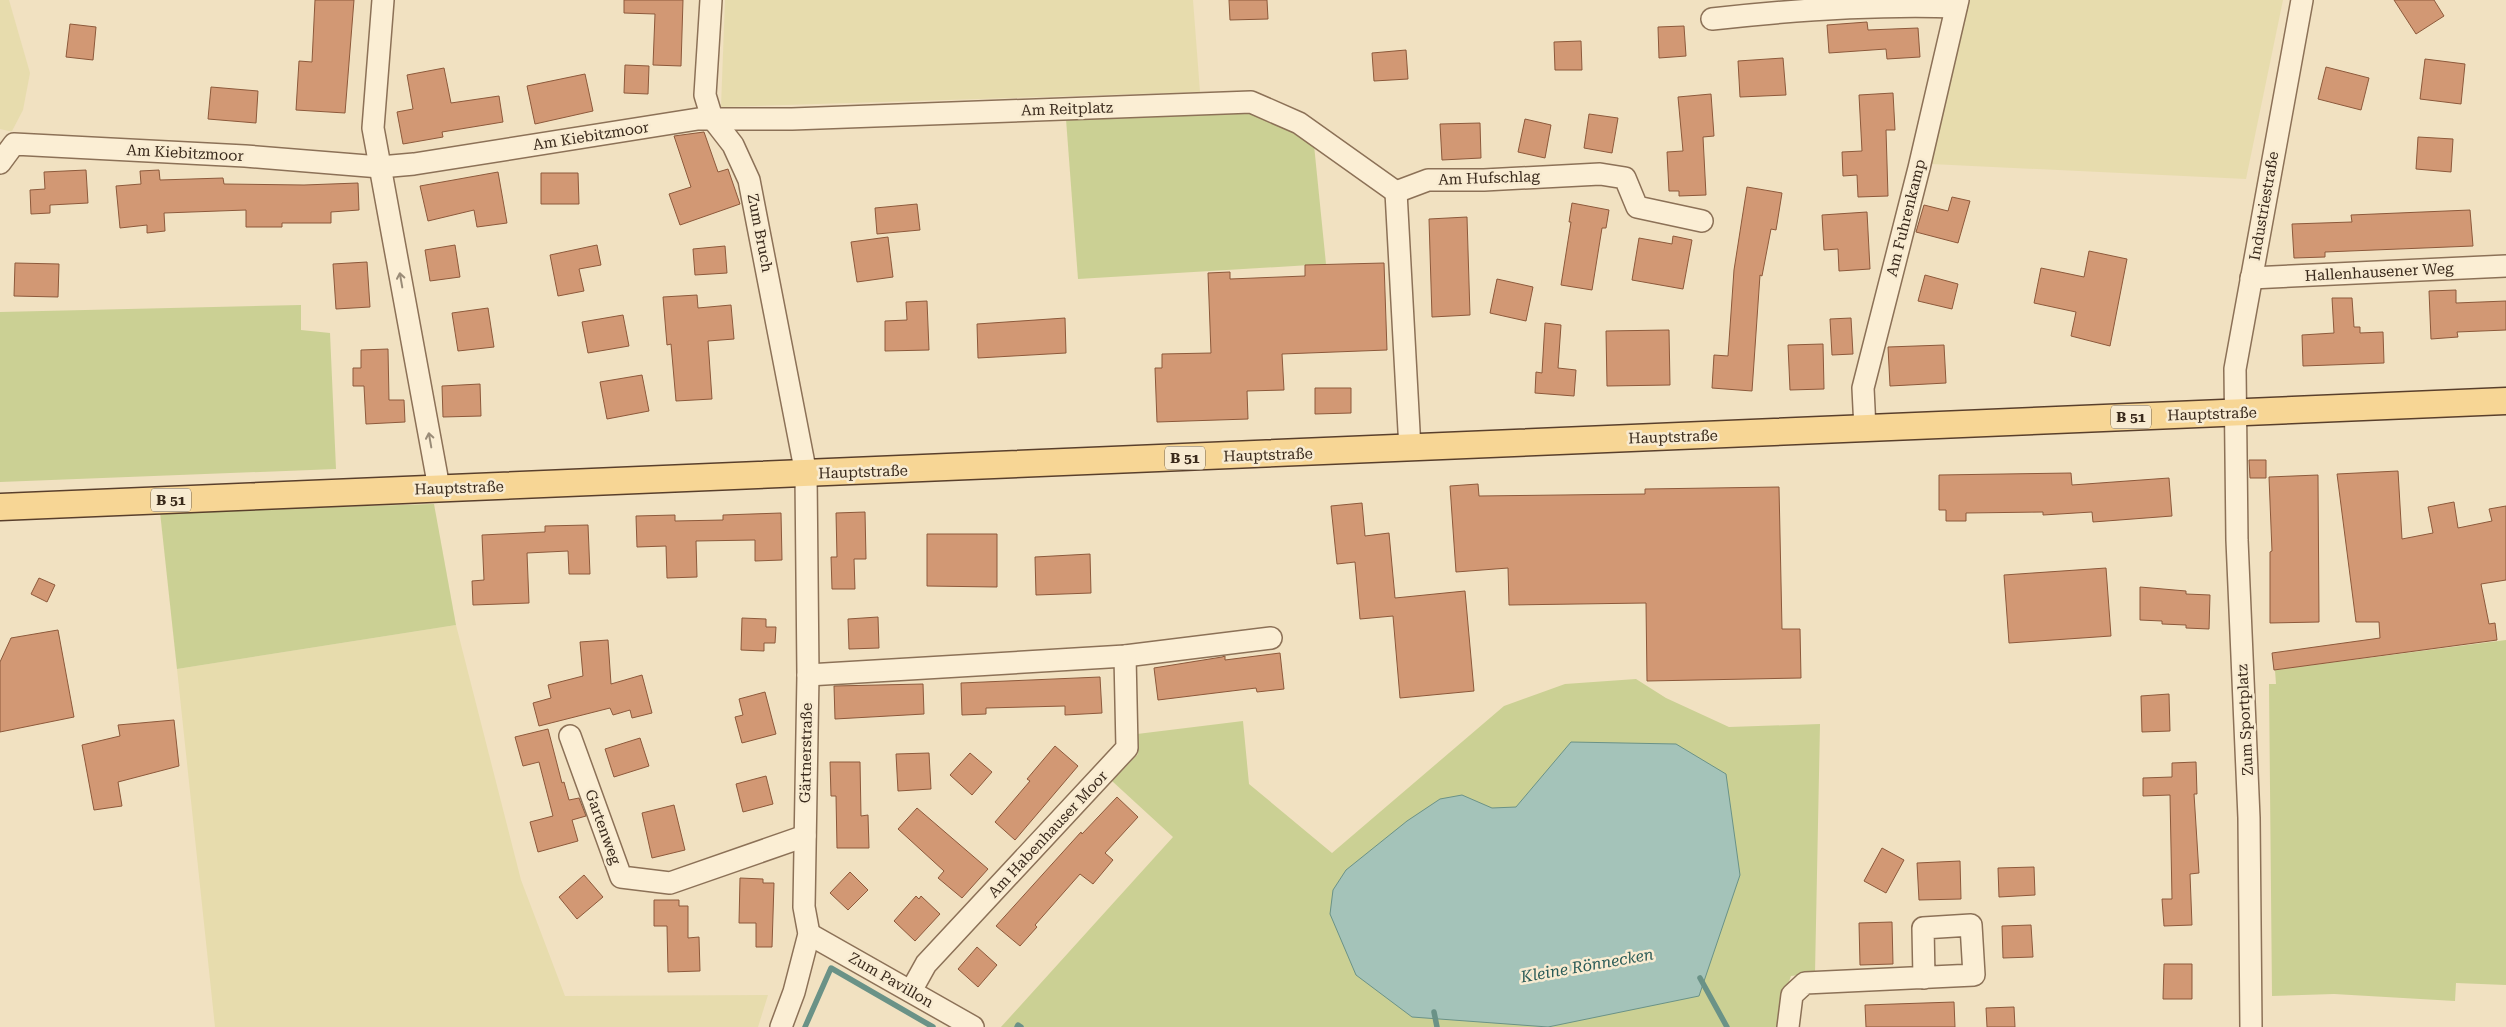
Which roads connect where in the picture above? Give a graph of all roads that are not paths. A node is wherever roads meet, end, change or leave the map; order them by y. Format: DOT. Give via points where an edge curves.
graph roads {
  1 [pos="383,0"];
  2 [pos="711,0"];
  3 [pos="2302,0"];
  4 [pos="1957,3"];
  5 [pos="1712,19"];
  6 [pos="712,118"];
  7 [pos="0,163"];
  8 [pos="380,167"];
  9 [pos="1396,192"];
  10 [pos="1702,222"];
  11 [pos="2506,266"];
  12 [pos="2251,278"];
  13 [pos="2506,401"];
  14 [pos="2234,414"];
  15 [pos="1864,429"];
  16 [pos="1410,449"];
  17 [pos="806,474"];
  18 [pos="439,488"];
  19 [pos="0,507"];
  20 [pos="1271,638"];
  21 [pos="1125,656"];
  22 [pos="808,674"];
  23 [pos="570,736"];
  24 [pos="805,836"];
  25 [pos="809,934"];
  26 [pos="1924,978"];
  27 [pos="911,991"];
  28 [pos="781,1027"];
  29 [pos="973,1027"];
  30 [pos="1788,1027"];
  31 [pos="2252,1027"];
  1 -- 8 [label="street" via="372,128"];
  2 -- 6 [label="street, Zum Bruch" via="706,95"];
  3 -- 12 [label="street, Industriestraße"];
  4 -- 5 [label="street, Am Fuhrenkamp" via="1816,9"];
  4 -- 15 [label="street, Am Fuhrenkamp" via="1919,168 1862,388"];
  6 -- 8 [label="street, Am Kiebitzmoor"];
  6 -- 9 [label="street, Am Reitplatz" via="792,119 1251,102 1299,123"];
  6 -- 17 [label="street, Zum Bruch" via="732,144 749,180"];
  7 -- 8 [label="street, Am Kiebitzmoor" via="14,144"];
  18 -- 8 [label="street, one-way"];
  9 -- 10 [label="street, Am Hufschlag" via="1428,180 1600,174 1625,178 1637,207"];
  9 -- 16 [label="street"];
  11 -- 12 [label="street, Hallenhausener Weg"];
  12 -- 14 [label="street, Industriestraße" via="2235,369"];
  13 -- 14 [label="main road, Hauptstraße / B 51"];
  14 -- 15 [label="main road, Hauptstraße / B 51"];
  14 -- 31 [label="street, Zum Sportplatz" via="2249,818"];
  15 -- 16 [label="main road, Hauptstraße / B 51"];
  16 -- 17 [label="main road, Hauptstraße / B 51"];
  17 -- 18 [label="main road, Hauptstraße / B 51"];
  17 -- 22 [label="street, Gärtnerstraße"];
  18 -- 19 [label="main road, Hauptstraße / B 51"];
  20 -- 21 [label="street"];
  21 -- 22 [label="street"];
  21 -- 27 [label="street, Am Habenhauser Moor" via="1127,748 926,964"];
  22 -- 24 [label="street, Gärtnerstraße"];
  23 -- 24 [label="street, Gartenweg" via="621,877 670,883"];
  24 -- 25 [label="street, Gärtnerstraße" via="804,907"];
  25 -- 27 [label="street, Zum Pavillon"];
  25 -- 28 [label="street, Gärtnerstraße"];
  26 -- 30 [label="street" via="1805,983 1792,995"];
  27 -- 29 [label="street, Zum Pavillon"];
}
